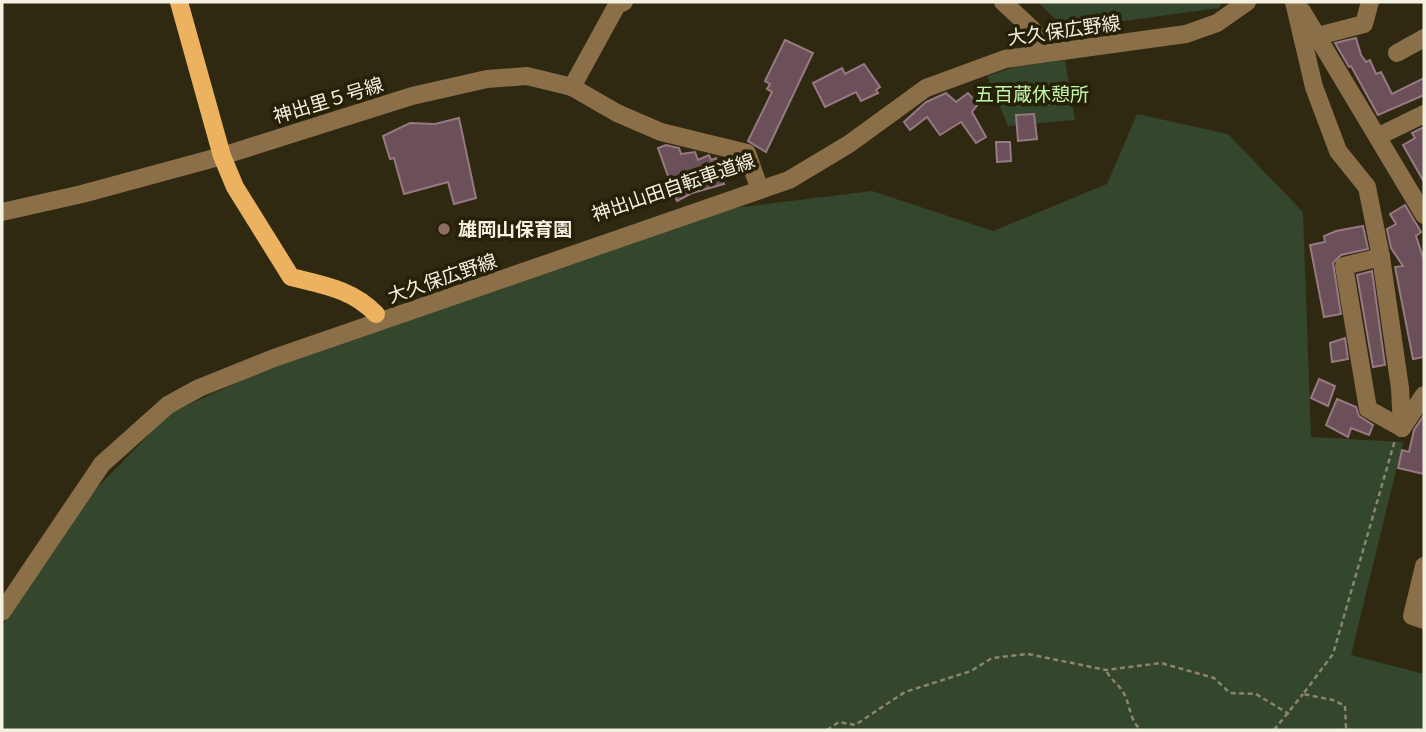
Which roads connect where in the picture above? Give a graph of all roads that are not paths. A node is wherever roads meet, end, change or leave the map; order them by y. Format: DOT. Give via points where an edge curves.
graph roads {
  1 [pos="179,2"];
  2 [pos="624,2"];
  3 [pos="1003,2"];
  4 [pos="1247,2"];
  5 [pos="1295,2"];
  6 [pos="1370,2"];
  7 [pos="1318,36"];
  8 [pos="1424,38"];
  9 [pos="1397,53"];
  10 [pos="1040,54"];
  11 [pos="572,87"];
  12 [pos="1424,114"];
  13 [pos="1379,136"];
  14 [pos="222,156"];
  15 [pos="760,190"];
  16 [pos="2,212"];
  17 [pos="1424,215"];
  18 [pos="1381,257"];
  19 [pos="380,317"];
  20 [pos="1424,396"];
  21 [pos="1402,428"];
  22 [pos="1424,566"];
  23 [pos="2,611"];
  24 [pos="1424,620"];
  1 -- 14 [label="main road"];
  2 -- 11 [label="street" via="617,5"];
  3 -- 10 [label="street" via="1034,31"];
  4 -- 10 [label="street, 大久保広野線" via="1217,23 1186,34"];
  5 -- 7 [label="street"];
  5 -- 18 [label="street" via="1314,87 1338,150 1367,187"];
  6 -- 7 [label="street" via="1364,24"];
  7 -- 13 [label="street"];
  8 -- 9 [label="street"];
  10 -- 15 [label="street, 大久保広野線" via="1005,59 926,88 849,144 789,180"];
  11 -- 14 [label="street, 神出里５号線" via="527,76 487,79 316,123"];
  11 -- 15 [label="street, 神出里５号線" via="661,132 747,153"];
  12 -- 13 [label="street"];
  13 -- 17 [label="street"];
  14 -- 16 [label="street, 神出里５号線"];
  14 -- 19 [label="main road" via="291,277 341,289"];
  15 -- 19 [label="street, 大久保広野線"];
  18 -- 21 [label="street"];
  18 -- 21 [label="street" via="1343,266 1368,409"];
  19 -- 23 [label="street, 大久保広野線" via="199,388 168,405 102,464"];
  20 -- 21 [label="street"];
  22 -- 24 [label="street" via="1412,616"];
}
